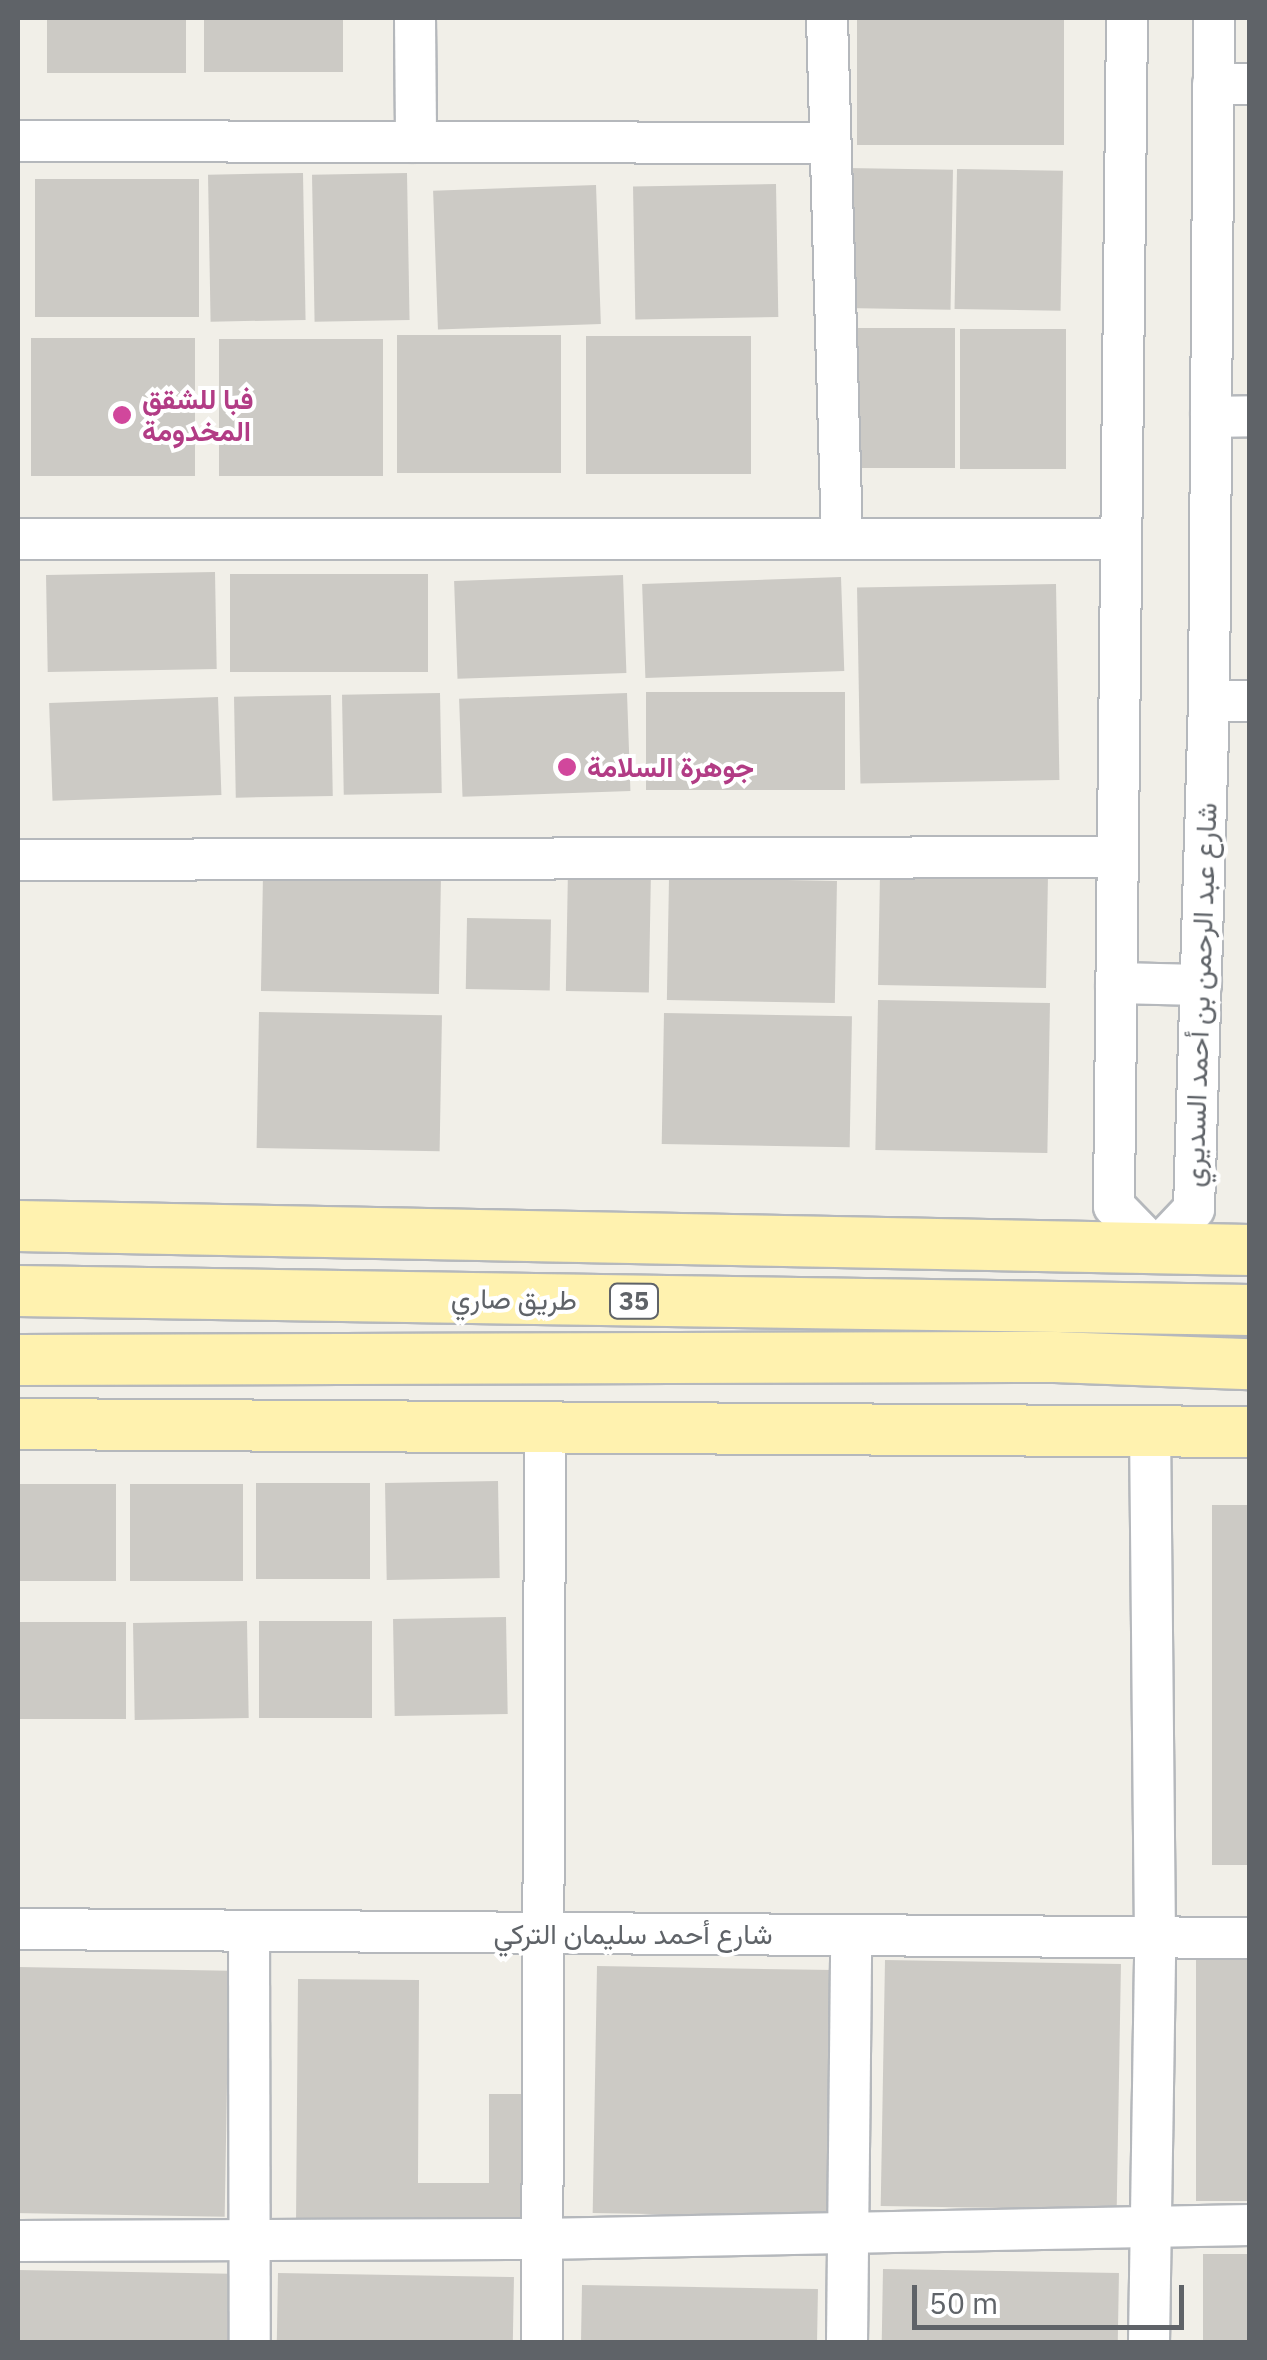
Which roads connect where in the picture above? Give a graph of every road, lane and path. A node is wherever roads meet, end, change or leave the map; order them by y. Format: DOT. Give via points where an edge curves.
graph roads {
  1 [pos="415,18"];
  2 [pos="827,18"];
  3 [pos="1127,18"];
  4 [pos="1214,18"];
  5 [pos="1231,84"];
  6 [pos="18,141"];
  7 [pos="416,142"];
  8 [pos="827,143"];
  9 [pos="1230,417"];
  10 [pos="18,539"];
  11 [pos="842,540"];
  12 [pos="1121,540"];
  13 [pos="1250,700"];
  14 [pos="1209,701"];
  15 [pos="1118,857"];
  16 [pos="18,860"];
  17 [pos="1116,983"];
  18 [pos="1201,984"];
  19 [pos="18,1226"];
  20 [pos="1156,1248"];
  21 [pos="1250,1250"];
  22 [pos="18,1291"];
  23 [pos="1250,1310"];
  24 [pos="18,1360"];
  25 [pos="1250,1364"];
  26 [pos="18,1424"];
  27 [pos="546,1430"];
  28 [pos="1150,1430"];
  29 [pos="1250,1432"];
  30 [pos="18,1930"];
  31 [pos="249,1931"];
  32 [pos="541,1934"];
  33 [pos="851,1936"];
  34 [pos="1155,1938"];
  35 [pos="1250,1938"];
  36 [pos="1151,2224"];
  37 [pos="1250,2225"];
  38 [pos="845,2234"];
  39 [pos="541,2239"];
  40 [pos="248,2240"];
  41 [pos="18,2241"];
  42 [pos="250,2342"];
  43 [pos="542,2342"];
  44 [pos="847,2342"];
  45 [pos="1149,2342"];
  1 -- 7 [label="street"];
  2 -- 8 [label="street"];
  3 -- 12 [label="street"];
  4 -- 5 [label="street, شارع عبد الرحمن بن أحمد السديري"];
  5 -- 9 [label="street, شارع عبد الرحمن بن أحمد السديري"];
  6 -- 7 [label="street"];
  7 -- 8 [label="street"];
  8 -- 11 [label="street"];
  9 -- 14 [label="street, شارع عبد الرحمن بن أحمد السديري"];
  10 -- 11 [label="street"];
  11 -- 12 [label="street"];
  12 -- 15 [label="street"];
  13 -- 14 [label="street"];
  14 -- 18 [label="street, شارع عبد الرحمن بن أحمد السديري"];
  15 -- 16 [label="street"];
  15 -- 17 [label="street"];
  17 -- 18 [label="street"];
  17 -- 20 [label="street" via="1114,1206"];
  18 -- 20 [label="street, شارع عبد الرحمن بن أحمد السديري" via="1194,1209"];
  19 -- 20 [label="main road"];
  20 -- 21 [label="main road"];
  22 -- 23 [label="main road, طريق صاري / 35"];
  24 -- 25 [label="main road, 35" via="1055,1357"];
  26 -- 27 [label="main road"];
  27 -- 28 [label="main road"];
  27 -- 32 [label="street"];
  28 -- 29 [label="main road"];
  28 -- 34 [label="street"];
  30 -- 31 [label="street, شارع أحمد سليمان التركي"];
  31 -- 32 [label="street, شارع أحمد سليمان التركي"];
  31 -- 40 [label="street"];
  32 -- 33 [label="street, شارع أحمد سليمان التركي"];
  32 -- 39 [label="street"];
  33 -- 34 [label="street, شارع أحمد سليمان التركي"];
  33 -- 38 [label="street"];
  34 -- 35 [label="street, شارع أحمد سليمان التركي"];
  34 -- 36 [label="street"];
  36 -- 37 [label="street"];
  36 -- 38 [label="street"];
  36 -- 45 [label="street"];
  38 -- 39 [label="street"];
  38 -- 44 [label="street"];
  39 -- 40 [label="street"];
  39 -- 43 [label="street"];
  40 -- 41 [label="street"];
  40 -- 42 [label="street"];
}
